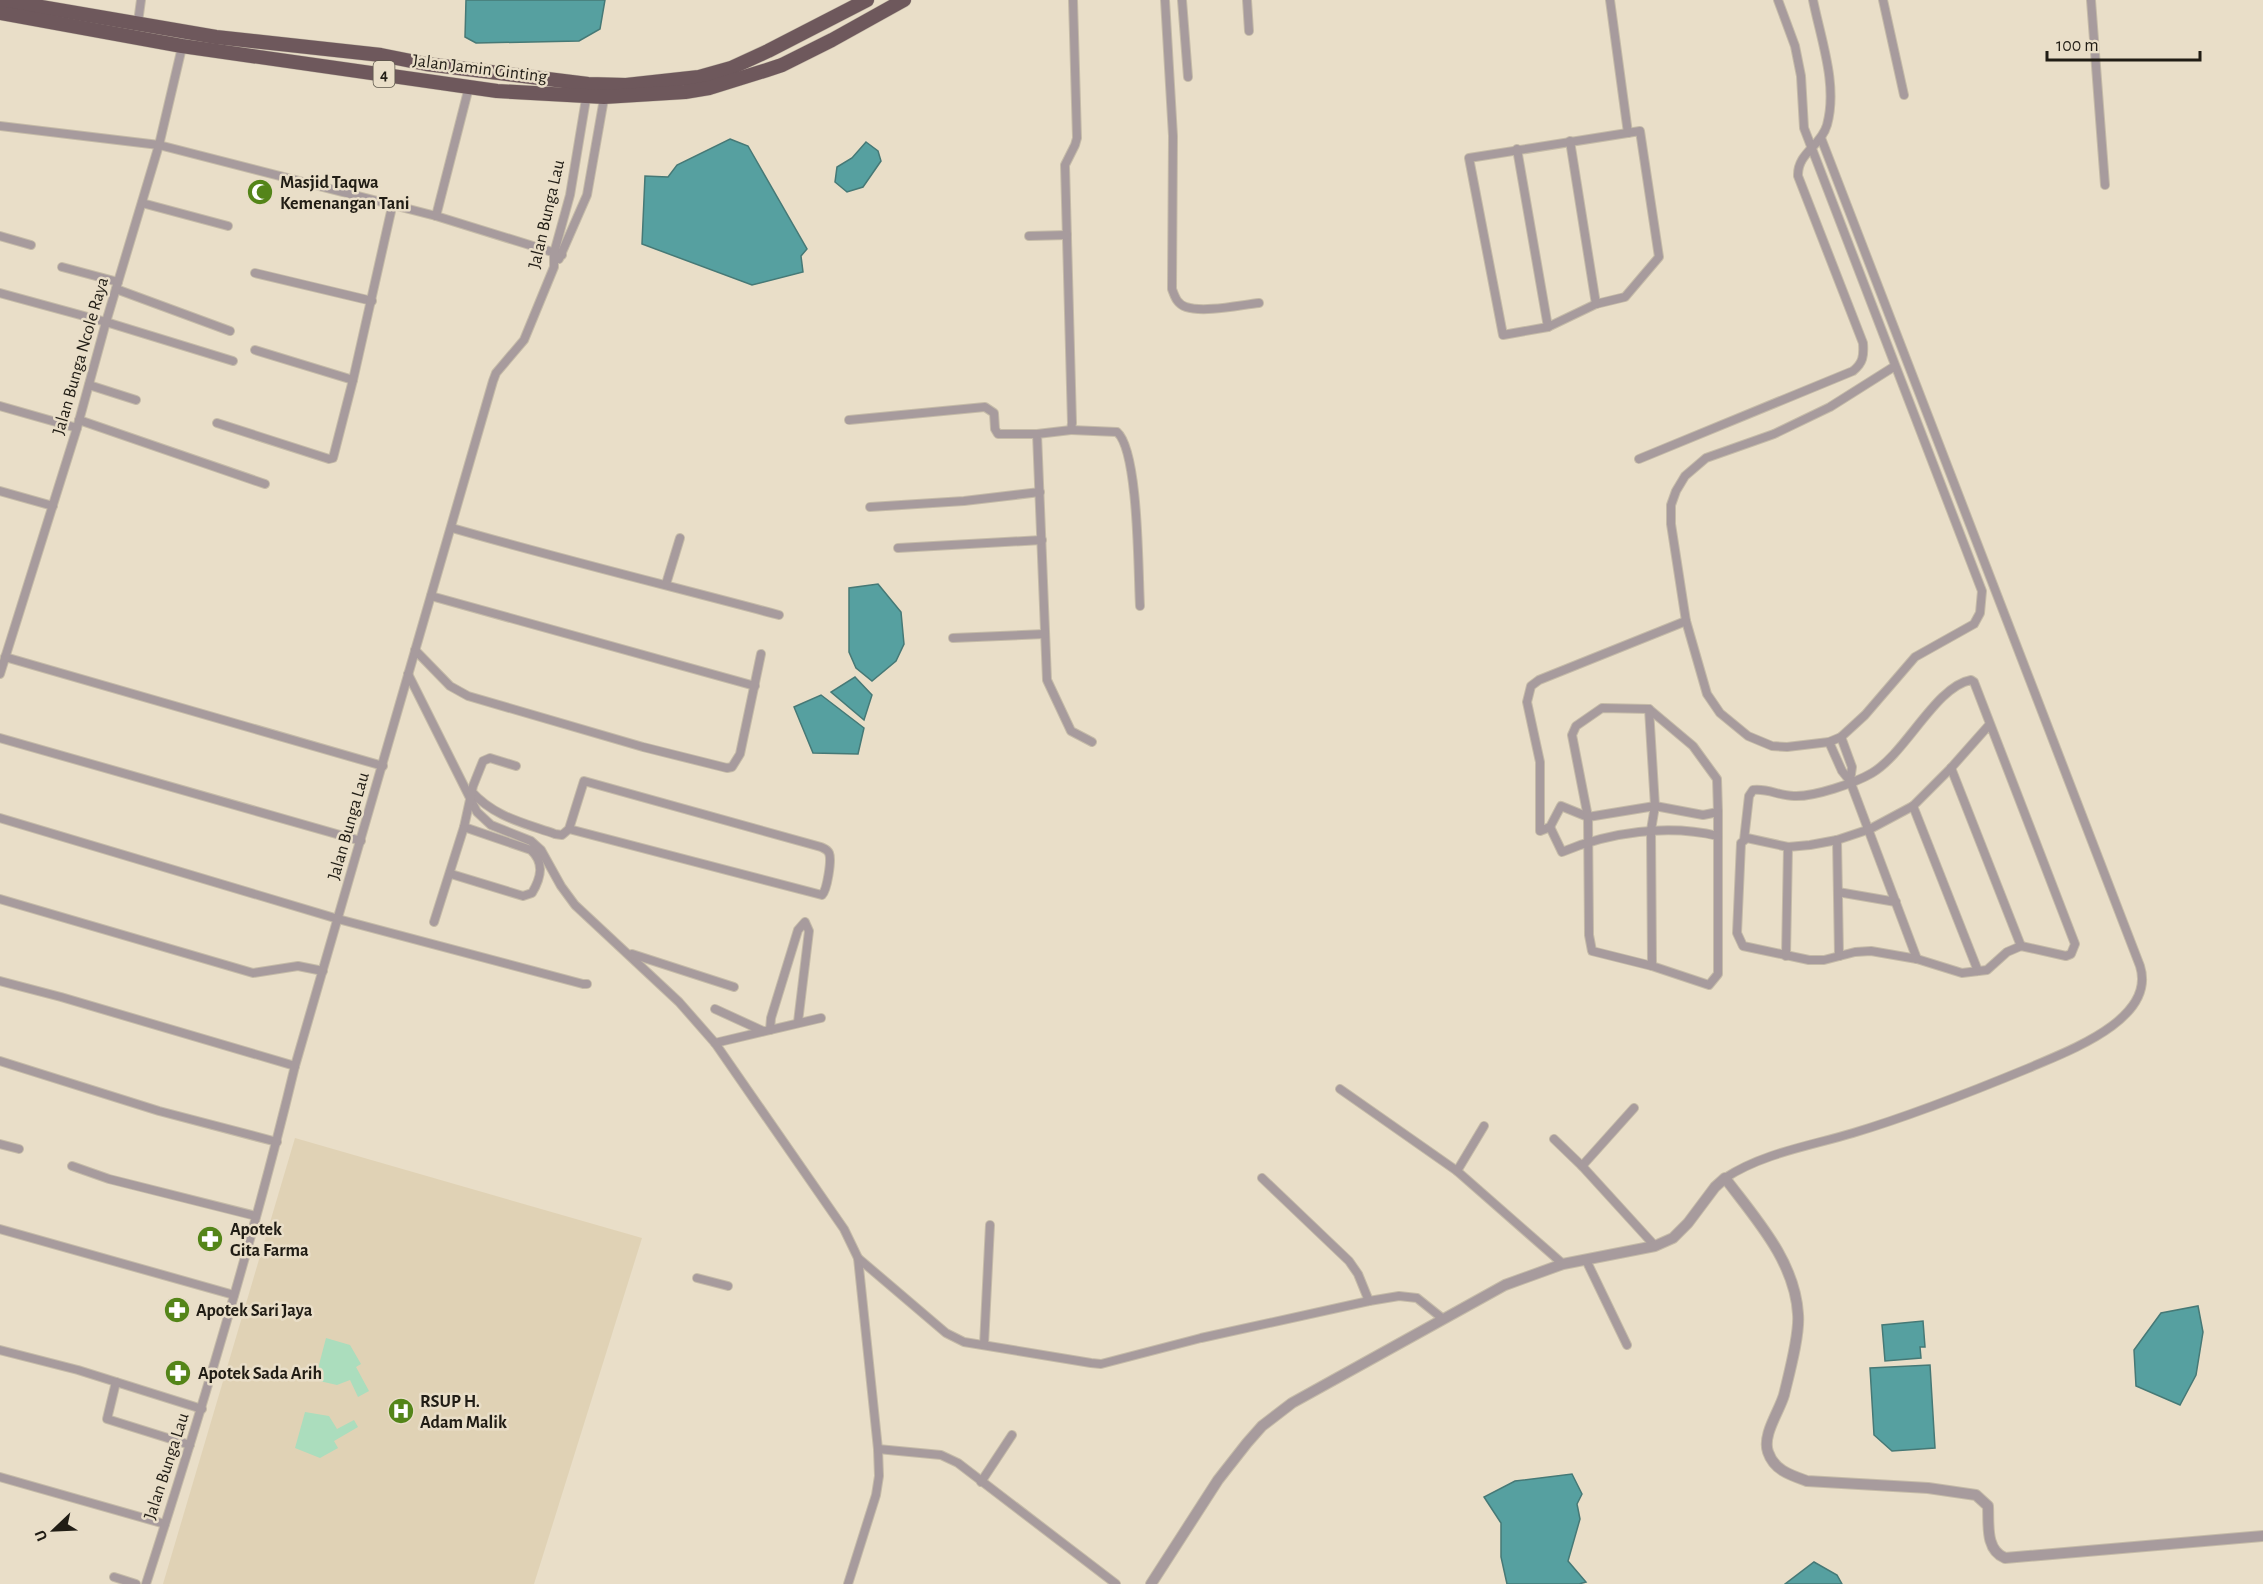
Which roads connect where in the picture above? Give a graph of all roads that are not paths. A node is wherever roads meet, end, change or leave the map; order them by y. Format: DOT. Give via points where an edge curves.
graph roads {
  1 [pos="1,0"];
  2 [pos="141,0"];
  3 [pos="904,0"];
  4 [pos="1073,0"];
  5 [pos="1166,0"];
  6 [pos="1182,0"];
  7 [pos="1247,0"];
  8 [pos="1610,0"];
  9 [pos="1778,0"];
  10 [pos="1813,0"];
  11 [pos="1883,0"];
  12 [pos="2091,0"];
  13 [pos="863,1"];
  14 [pos="0,13"];
  15 [pos="138,22"];
  16 [pos="185,30"];
  17 [pos="1249,31"];
  18 [pos="182,46"];
  19 [pos="1188,77"];
  20 [pos="470,87"];
  21 [pos="587,90"];
  22 [pos="605,91"];
  23 [pos="1904,95"];
  24 [pos="0,126"];
  25 [pos="1628,133"];
  26 [pos="1821,138"];
  27 [pos="1570,141"];
  28 [pos="159,146"];
  29 [pos="1811,148"];
  30 [pos="1517,149"];
  31 [pos="2105,185"];
  32 [pos="142,203"];
  33 [pos="392,207"];
  34 [pos="436,216"];
  35 [pos="228,226"];
  36 [pos="1067,235"];
  37 [pos="0,236"];
  38 [pos="1029,236"];
  39 [pos="31,245"];
  40 [pos="558,254"];
  41 [pos="62,267"];
  42 [pos="255,273"];
  43 [pos="117,285"];
  44 [pos="0,294"];
  45 [pos="372,301"];
  46 [pos="1259,303"];
  47 [pos="1596,304"];
  48 [pos="106,322"];
  49 [pos="1548,327"];
  50 [pos="230,331"];
  51 [pos="255,350"];
  52 [pos="232,361"];
  53 [pos="1895,366"];
  54 [pos="353,380"];
  55 [pos="88,385"];
  56 [pos="136,400"];
  57 [pos="0,406"];
  58 [pos="849,420"];
  59 [pos="217,423"];
  60 [pos="78,424"];
  61 [pos="1071,430"];
  62 [pos="1037,434"];
  63 [pos="1640,459"];
  64 [pos="265,484"];
  65 [pos="0,491"];
  66 [pos="1040,492"];
  67 [pos="53,506"];
  68 [pos="870,507"];
  69 [pos="452,528"];
  70 [pos="680,538"];
  71 [pos="1042,540"];
  72 [pos="898,548"];
  73 [pos="666,584"];
  74 [pos="431,596"];
  75 [pos="1140,606"];
  76 [pos="779,615"];
  77 [pos="1686,621"];
  78 [pos="1045,634"];
  79 [pos="952,638"];
  80 [pos="415,650"];
  81 [pos="761,654"];
  82 [pos="5,657"];
  83 [pos="0,674"];
  84 [pos="408,674"];
  85 [pos="756,686"];
  86 [pos="1649,709"];
  87 [pos="1990,724"];
  88 [pos="1841,737"];
  89 [pos="0,738"];
  90 [pos="1092,742"];
  91 [pos="1829,742"];
  92 [pos="383,766"];
  93 [pos="516,766"];
  94 [pos="1951,768"];
  95 [pos="1850,781"];
  96 [pos="471,796"];
  97 [pos="1655,806"];
  98 [pos="1913,806"];
  99 [pos="1719,812"];
  100 [pos="1588,816"];
  101 [pos="0,818"];
  102 [pos="1550,826"];
  103 [pos="464,827"];
  104 [pos="569,829"];
  105 [pos="1869,829"];
  106 [pos="1652,830"];
  107 [pos="1718,837"];
  108 [pos="1744,840"];
  109 [pos="1837,840"];
  110 [pos="1587,841"];
  111 [pos="361,842"];
  112 [pos="1788,847"];
  113 [pos="451,874"];
  114 [pos="1838,892"];
  115 [pos="0,899"];
  116 [pos="1896,902"];
  117 [pos="338,919"];
  118 [pos="434,922"];
  119 [pos="2021,946"];
  120 [pos="629,953"];
  121 [pos="1786,956"];
  122 [pos="1839,956"];
  123 [pos="1917,959"];
  124 [pos="1652,966"];
  125 [pos="323,971"];
  126 [pos="1978,971"];
  127 [pos="0,981"];
  128 [pos="588,984"];
  129 [pos="734,987"];
  130 [pos="715,1008"];
  131 [pos="821,1018"];
  132 [pos="798,1022"];
  133 [pos="767,1030"];
  134 [pos="715,1043"];
  135 [pos="0,1062"];
  136 [pos="296,1066"];
  137 [pos="1340,1089"];
  138 [pos="1634,1108"];
  139 [pos="1484,1126"];
  140 [pos="1554,1139"];
  141 [pos="277,1142"];
  142 [pos="0,1144"];
  143 [pos="19,1149"];
  144 [pos="72,1166"];
  145 [pos="1582,1166"];
  146 [pos="1456,1171"];
  147 [pos="1262,1178"];
  148 [pos="1725,1178"];
  149 [pos="256,1216"];
  150 [pos="990,1225"];
  151 [pos="0,1229"];
  152 [pos="1655,1246"];
  153 [pos="858,1258"];
  154 [pos="1586,1260"];
  155 [pos="1563,1264"];
  156 [pos="697,1278"];
  157 [pos="728,1286"];
  158 [pos="234,1295"];
  159 [pos="1369,1300"];
  160 [pos="1443,1318"];
  161 [pos="984,1345"];
  162 [pos="1627,1345"];
  163 [pos="0,1350"];
  164 [pos="116,1382"];
  165 [pos="202,1409"];
  166 [pos="1012,1435"];
  167 [pos="190,1445"];
  168 [pos="878,1449"];
  169 [pos="0,1478"];
  170 [pos="981,1482"];
  171 [pos="165,1524"];
  172 [pos="2263,1536"];
  173 [pos="114,1577"];
  174 [pos="136,1584"];
  175 [pos="146,1584"];
  176 [pos="848,1584"];
  177 [pos="1116,1584"];
  178 [pos="1151,1584"];
  1 -- 15 [label="highway, Jalan Jamin Ginting / 4"];
  2 -- 15 [label="street"];
  3 -- 22 [label="highway, Jalan Jamin Ginting / 4" via="782,65 709,88 685,92"];
  4 -- 36 [label="street" via="1077,138 1065,165"];
  5 -- 46 [label="street" via="1173,136 1172,289 1175,298 1198,309"];
  6 -- 19 [label="street"];
  7 -- 17 [label="street"];
  8 -- 25 [label="street"];
  9 -- 29 [label="street" via="1795,46 1804,128"];
  10 -- 26 [label="street" via="1830,81 1831,102"];
  11 -- 23 [label="street"];
  12 -- 31 [label="street"];
  13 -- 22 [label="highway, Jalan Jamin Ginting / 4" via="731,68 699,77"];
  14 -- 18 [label="highway, Jalan Jamin Ginting / 4"];
  15 -- 16 [label="highway, Jalan Jamin Ginting / 4"];
  16 -- 18 [label="street, Jalan Bunga Ncole Raya"];
  16 -- 21 [label="highway, Jalan Jamin Ginting / 4" via="216,37 381,55"];
  18 -- 20 [label="highway, Jalan Jamin Ginting / 4"];
  18 -- 28 [label="street, Jalan Bunga Ncole Raya"];
  20 -- 21 [label="highway, Jalan Jamin Ginting / 4" via="498,91"];
  20 -- 34 [label="street"];
  21 -- 22 [label="highway, Jalan Jamin Ginting / 4"];
  21 -- 40 [label="street, Jalan Bunga Lau"];
  22 -- 40 [label="street" via="587,195"];
  24 -- 28 [label="street"];
  25 -- 27 [label="street"];
  25 -- 47 [label="street" via="1640,131 1659,258 1624,297"];
  26 -- 29 [label="street"];
  26 -- 148 [label="street" via="2140,966 2142,985 2124,1016 2082,1045 1938,1106 1764,1158"];
  27 -- 30 [label="street"];
  27 -- 47 [label="street"];
  28 -- 32 [label="street, Jalan Bunga Ncole Raya"];
  28 -- 33 [label="street"];
  29 -- 53 [label="street"];
  29 -- 63 [label="street" via="1800,161 1798,176 1863,343 1860,365"];
  30 -- 49 [label="street"];
  30 -- 49 [label="street" via="1469,158 1503,335"];
  32 -- 35 [label="street"];
  32 -- 43 [label="street, Jalan Bunga Ncole Raya"];
  33 -- 34 [label="street"];
  33 -- 45 [label="street"];
  34 -- 40 [label="street"];
  36 -- 38 [label="street"];
  36 -- 61 [label="street"];
  37 -- 39 [label="street"];
  40 -- 69 [label="street, Jalan Bunga Lau" via="524,340 496,373"];
  41 -- 43 [label="street"];
  42 -- 45 [label="street"];
  43 -- 48 [label="street, Jalan Bunga Ncole Raya"];
  43 -- 50 [label="street"];
  44 -- 48 [label="street"];
  45 -- 54 [label="street"];
  47 -- 49 [label="street"];
  48 -- 52 [label="street"];
  48 -- 55 [label="street, Jalan Bunga Ncole Raya"];
  51 -- 54 [label="street"];
  53 -- 77 [label="street" via="1830,407 1774,434 1706,458 1684,476 1671,505 1671,524"];
  53 -- 88 [label="street" via="1982,591 1982,604 1974,624 1915,657"];
  54 -- 59 [label="street" via="333,458"];
  55 -- 56 [label="street"];
  55 -- 60 [label="street, Jalan Bunga Ncole Raya"];
  57 -- 60 [label="street"];
  58 -- 62 [label="street" via="985,407 994,413 998,434"];
  60 -- 64 [label="street"];
  60 -- 67 [label="street, Jalan Bunga Ncole Raya"];
  61 -- 62 [label="street"];
  61 -- 75 [label="street" via="1117,432 1124,439 1134,494"];
  62 -- 66 [label="street"];
  65 -- 67 [label="street"];
  66 -- 68 [label="street"];
  66 -- 71 [label="street"];
  67 -- 82 [label="street, Jalan Bunga Ncole Raya"];
  69 -- 73 [label="street"];
  69 -- 74 [label="street, Jalan Bunga Lau"];
  70 -- 73 [label="street"];
  71 -- 72 [label="street"];
  71 -- 78 [label="street"];
  73 -- 76 [label="street"];
  74 -- 80 [label="street, Jalan Bunga Lau"];
  74 -- 85 [label="street"];
  77 -- 91 [label="street" via="1707,694 1736,727 1772,746"];
  77 -- 102 [label="street" via="1531,686 1527,702 1540,762 1540,831"];
  78 -- 79 [label="street"];
  78 -- 90 [label="street" via="1049,687 1071,731"];
  80 -- 84 [label="street, Jalan Bunga Lau"];
  80 -- 85 [label="street" via="450,686 468,696 727,768 735,764 740,754"];
  81 -- 85 [label="street"];
  82 -- 83 [label="street, Jalan Bunga Ncole Raya"];
  82 -- 92 [label="street"];
  84 -- 92 [label="street, Jalan Bunga Lau"];
  84 -- 96 [label="street"];
  86 -- 97 [label="street"];
  86 -- 99 [label="street" via="1692,746 1717,779"];
  86 -- 100 [label="street" via="1602,708 1576,726 1572,735"];
  87 -- 94 [label="street"];
  87 -- 95 [label="street" via="1974,682 1968,680 1951,689 1889,760 1872,773"];
  87 -- 119 [label="street" via="2075,944 2066,956"];
  88 -- 91 [label="street"];
  88 -- 95 [label="street" via="1852,767"];
  89 -- 111 [label="street"];
  91 -- 95 [label="street"];
  92 -- 111 [label="street, Jalan Bunga Lau"];
  93 -- 96 [label="street" via="487,758"];
  94 -- 98 [label="street"];
  94 -- 119 [label="street"];
  95 -- 105 [label="street"];
  95 -- 108 [label="street" via="1804,796 1754,790 1749,796"];
  96 -- 103 [label="street"];
  96 -- 104 [label="street" via="503,816 555,834 562,835"];
  96 -- 120 [label="street" via="477,812 491,825 531,841 542,850 575,905"];
  97 -- 99 [label="street" via="1703,815"];
  97 -- 100 [label="street"];
  97 -- 106 [label="street"];
  98 -- 105 [label="street"];
  98 -- 126 [label="street"];
  99 -- 107 [label="street"];
  100 -- 102 [label="street" via="1561,806"];
  100 -- 110 [label="street"];
  101 -- 117 [label="street"];
  102 -- 110 [label="street" via="1562,852"];
  103 -- 113 [label="street"];
  103 -- 113 [label="street" via="531,850 541,867 539,876 534,890 526,896"];
  104 -- 104 [label="street" via="822,896 826,891 830,856 821,847 584,781"];
  105 -- 109 [label="street"];
  105 -- 116 [label="street"];
  106 -- 107 [label="street"];
  106 -- 110 [label="street"];
  106 -- 124 [label="street"];
  107 -- 124 [label="street" via="1718,974 1709,985"];
  108 -- 112 [label="street"];
  108 -- 121 [label="street" via="1739,941 1743,946"];
  109 -- 112 [label="street"];
  109 -- 114 [label="street"];
  110 -- 124 [label="street" via="1592,951"];
  111 -- 117 [label="street, Jalan Bunga Lau"];
  112 -- 121 [label="street"];
  113 -- 118 [label="street"];
  114 -- 116 [label="street"];
  114 -- 122 [label="street"];
  115 -- 125 [label="street" via="253,973 298,966"];
  116 -- 123 [label="street"];
  117 -- 125 [label="street, Jalan Bunga Lau"];
  117 -- 128 [label="street"];
  119 -- 126 [label="street" via="2007,952 1987,970"];
  120 -- 129 [label="street"];
  120 -- 134 [label="street"];
  121 -- 122 [label="street" via="1809,960"];
  122 -- 123 [label="street" via="1871,951"];
  123 -- 126 [label="street" via="1962,973"];
  125 -- 136 [label="street, Jalan Bunga Lau"];
  127 -- 136 [label="street"];
  130 -- 133 [label="street"];
  131 -- 132 [label="street"];
  132 -- 133 [label="street"];
  132 -- 133 [label="street" via="809,931 805,922 798,930"];
  133 -- 134 [label="street"];
  134 -- 153 [label="street" via="844,1229"];
  135 -- 141 [label="street"];
  136 -- 141 [label="street, Jalan Bunga Lau"];
  137 -- 146 [label="street"];
  138 -- 145 [label="street"];
  139 -- 146 [label="street"];
  140 -- 145 [label="street"];
  141 -- 149 [label="street, Jalan Bunga Lau"];
  142 -- 143 [label="street"];
  144 -- 149 [label="street"];
  145 -- 152 [label="street"];
  146 -- 155 [label="street"];
  147 -- 159 [label="street" via="1349,1261"];
  148 -- 152 [label="street" via="1681,1231"];
  148 -- 172 [label="street" via="1787,1266 1792,1280 1799,1315 1783,1397 1768,1436 1767,1451 1777,1467 1789,1475 1807,1481 1928,1488 1976,1495 1988,1506 1991,1545 1997,1555 2005,1558"];
  149 -- 158 [label="street, Jalan Bunga Lau"];
  150 -- 161 [label="street"];
  151 -- 158 [label="street"];
  152 -- 154 [label="street"];
  153 -- 161 [label="street" via="946,1334"];
  153 -- 168 [label="street"];
  154 -- 155 [label="street"];
  154 -- 162 [label="street"];
  155 -- 160 [label="street" via="1505,1285"];
  156 -- 157 [label="street"];
  158 -- 165 [label="street, Jalan Bunga Lau"];
  159 -- 160 [label="street" via="1411,1296"];
  159 -- 161 [label="street" via="1101,1364"];
  160 -- 178 [label="street" via="1292,1403 1262,1426 1218,1480"];
  163 -- 164 [label="street"];
  164 -- 165 [label="street"];
  164 -- 167 [label="street" via="107,1419"];
  165 -- 167 [label="street, Jalan Bunga Lau"];
  166 -- 170 [label="street"];
  167 -- 171 [label="street, Jalan Bunga Lau"];
  168 -- 170 [label="street" via="941,1455"];
  168 -- 176 [label="street" via="876,1495"];
  169 -- 171 [label="street"];
  170 -- 177 [label="street"];
  171 -- 175 [label="street, Jalan Bunga Lau"];
  173 -- 174 [label="street"];
}
